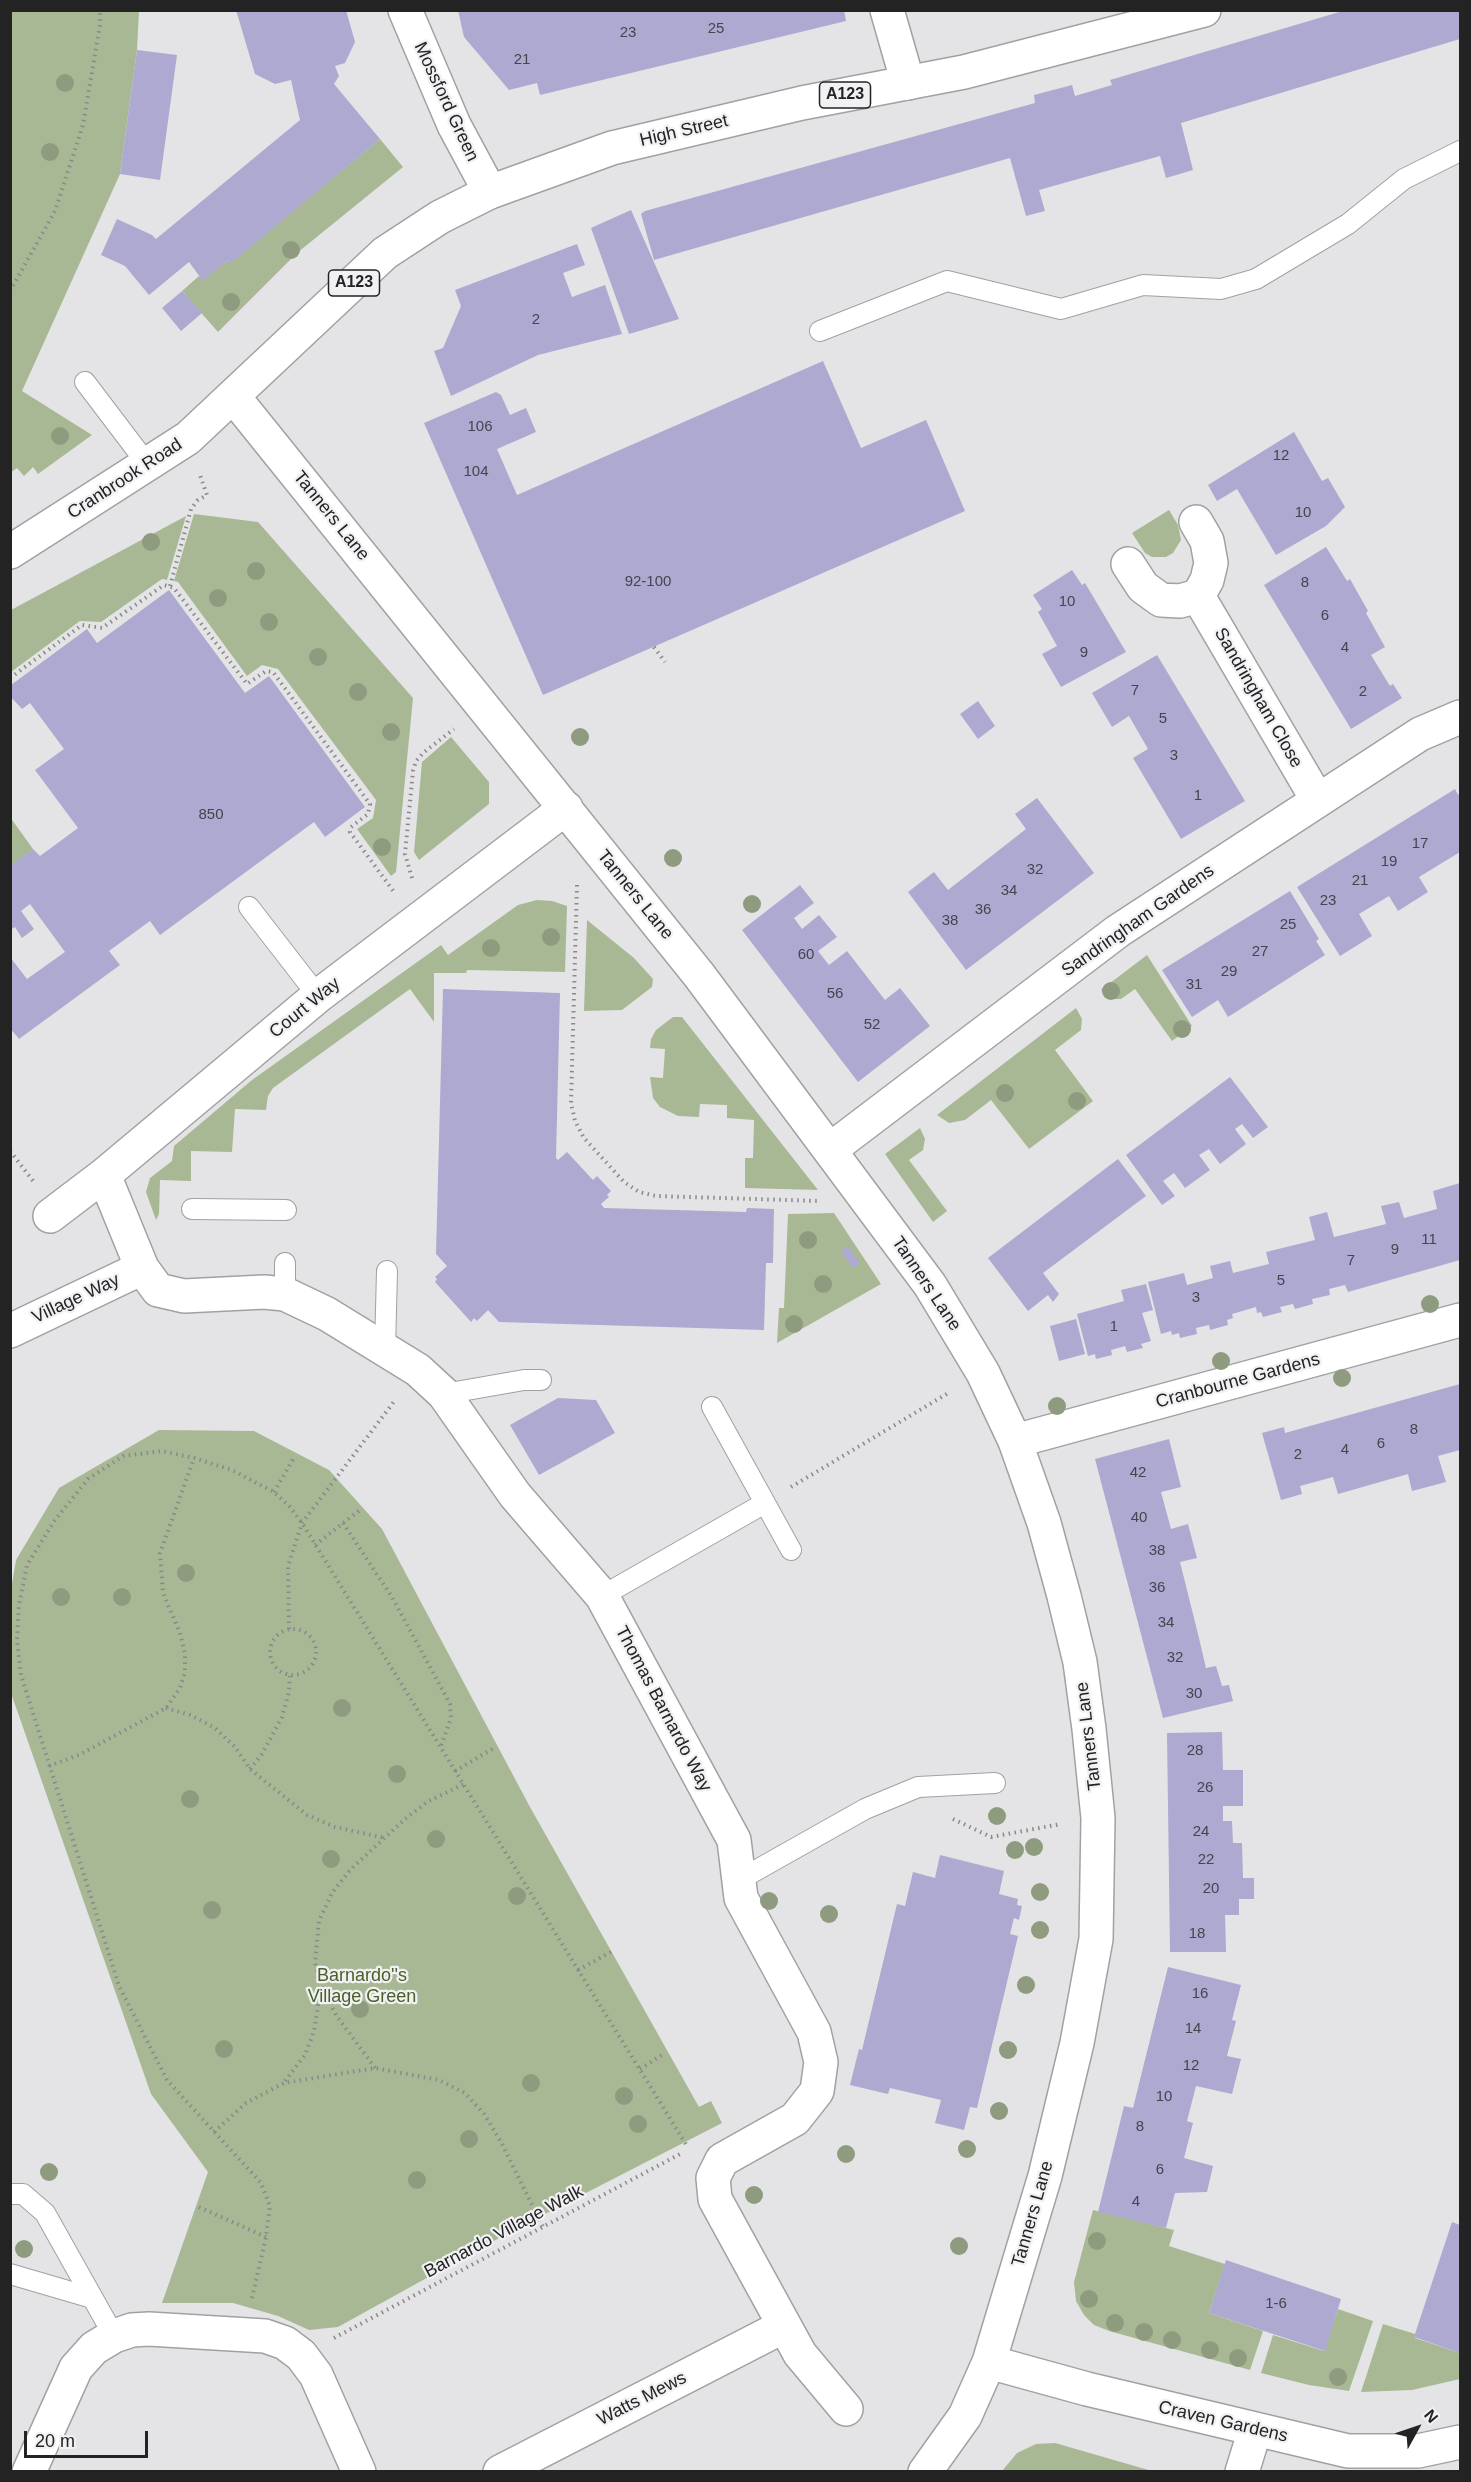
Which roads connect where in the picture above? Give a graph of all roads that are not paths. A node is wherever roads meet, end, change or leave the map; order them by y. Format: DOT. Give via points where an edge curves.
graph roads {
  1 [pos="405,10"];
  2 [pos="887,10"];
  3 [pos="1204,10"];
  4 [pos="908,83"];
  5 [pos="1461,151"];
  6 [pos="490,192"];
  7 [pos="820,331"];
  8 [pos="85,382"];
  9 [pos="233,396"];
  10 [pos="148,465"];
  11 [pos="1196,522"];
  12 [pos="10,552"];
  13 [pos="1128,564"];
  14 [pos="1198,596"];
  15 [pos="1461,717"];
  16 [pos="1317,799"];
  17 [pos="566,808"];
  18 [pos="249,906"];
  19 [pos="318,996"];
  20 [pos="831,1149"];
  21 [pos="104,1175"];
  22 [pos="192,1209"];
  23 [pos="286,1210"];
  24 [pos="50,1216"];
  25 [pos="142,1268"];
  26 [pos="387,1271"];
  27 [pos="1461,1320"];
  28 [pos="10,1330"];
  29 [pos="385,1349"];
  30 [pos="541,1380"];
  31 [pos="444,1394"];
  32 [pos="712,1407"];
  33 [pos="1015,1441"];
  34 [pos="765,1503"];
  35 [pos="791,1551"];
  36 [pos="602,1596"];
  37 [pos="994,1783"];
  38 [pos="739,1880"];
  39 [pos="10,2194"];
  40 [pos="10,2274"];
  41 [pos="93,2298"];
  42 [pos="784,2326"];
  43 [pos="114,2336"];
  44 [pos="989,2362"];
  45 [pos="846,2409"];
  46 [pos="1255,2430"];
  47 [pos="1461,2442"];
  48 [pos="29,2472"];
  49 [pos="359,2472"];
  50 [pos="500,2472"];
  51 [pos="925,2472"];
  52 [pos="1242,2472"];
  1 -- 6 [label="street, Mossford Green" via="454,125"];
  2 -- 4 [label="street"];
  3 -- 4 [label="street, High Street / A123"];
  4 -- 6 [label="street, High Street / A123" via="802,103 612,148"];
  5 -- 7 [label="lane" via="1404,179 1348,224 1256,279 1221,289 1143,285 1061,309 947,281"];
  6 -- 9 [label="street, High Street / A123" via="440,217 385,253"];
  8 -- 10 [label="lane"];
  9 -- 10 [label="street, Cranbrook Road / A123" via="188,438"];
  9 -- 17 [label="street, Tanners Lane"];
  10 -- 12 [label="street, Cranbrook Road / A123"];
  11 -- 14 [label="street" via="1207,542 1211,563"];
  13 -- 14 [label="street" via="1143,587 1161,600 1180,601"];
  14 -- 16 [label="street, Sandringham Close"];
  15 -- 16 [label="street, Sandringham Gardens" via="1420,735"];
  16 -- 20 [label="street, Sandringham Gardens" via="1118,931"];
  17 -- 19 [label="street, Court Way"];
  17 -- 20 [label="street, Tanners Lane"];
  18 -- 19 [label="lane"];
  19 -- 21 [label="street, Court Way"];
  20 -- 33 [label="street, Tanners Lane" via="930,1285 983,1373"];
  21 -- 24 [label="street, Court Way"];
  21 -- 25 [label="street, Thomas Barnardo Way"];
  22 -- 23 [label="lane"];
  25 -- 28 [label="street, Village Way"];
  25 -- 29 [label="street, Thomas Barnardo Way" via="158,1290 184,1296 264,1292 285,1279 327,1314"];
  26 -- 29 [label="lane"];
  27 -- 33 [label="street, Cranbourne Gardens"];
  29 -- 31 [label="street, Thomas Barnardo Way" via="418,1370"];
  30 -- 31 [label="lane"];
  31 -- 36 [label="street, Thomas Barnardo Way" via="515,1495"];
  32 -- 34 [label="lane"];
  33 -- 44 [label="street, Tanners Lane" via="1044,1523 1080,1662 1098,1818 1096,1939 1077,2043 1045,2176"];
  34 -- 35 [label="lane"];
  34 -- 36 [label="lane"];
  36 -- 38 [label="street, Thomas Barnardo Way" via="734,1840"];
  37 -- 38 [label="lane" via="918,1787 866,1809"];
  38 -- 42 [label="street, Thomas Barnardo Way" via="741,1898 814,2032 821,2062 817,2091 795,2118 722,2160 713,2178 716,2199"];
  39 -- 41 [label="lane" via="23,2194 45,2213"];
  40 -- 41 [label="lane"];
  41 -- 43 [label="lane"];
  42 -- 45 [label="street, Thomas Barnardo Way" via="800,2354"];
  42 -- 50 [label="street, Watts Mews"];
  43 -- 48 [label="street" via="94,2348 76,2368"];
  43 -- 49 [label="street" via="149,2329 265,2336 285,2343 301,2355 316,2375"];
  44 -- 46 [label="street, Craven Gardens"];
  44 -- 51 [label="street, Tanners Lane" via="965,2416"];
  46 -- 47 [label="street, Craven Gardens" via="1348,2451 1418,2451"];
  46 -- 52 [label="street"];
}
